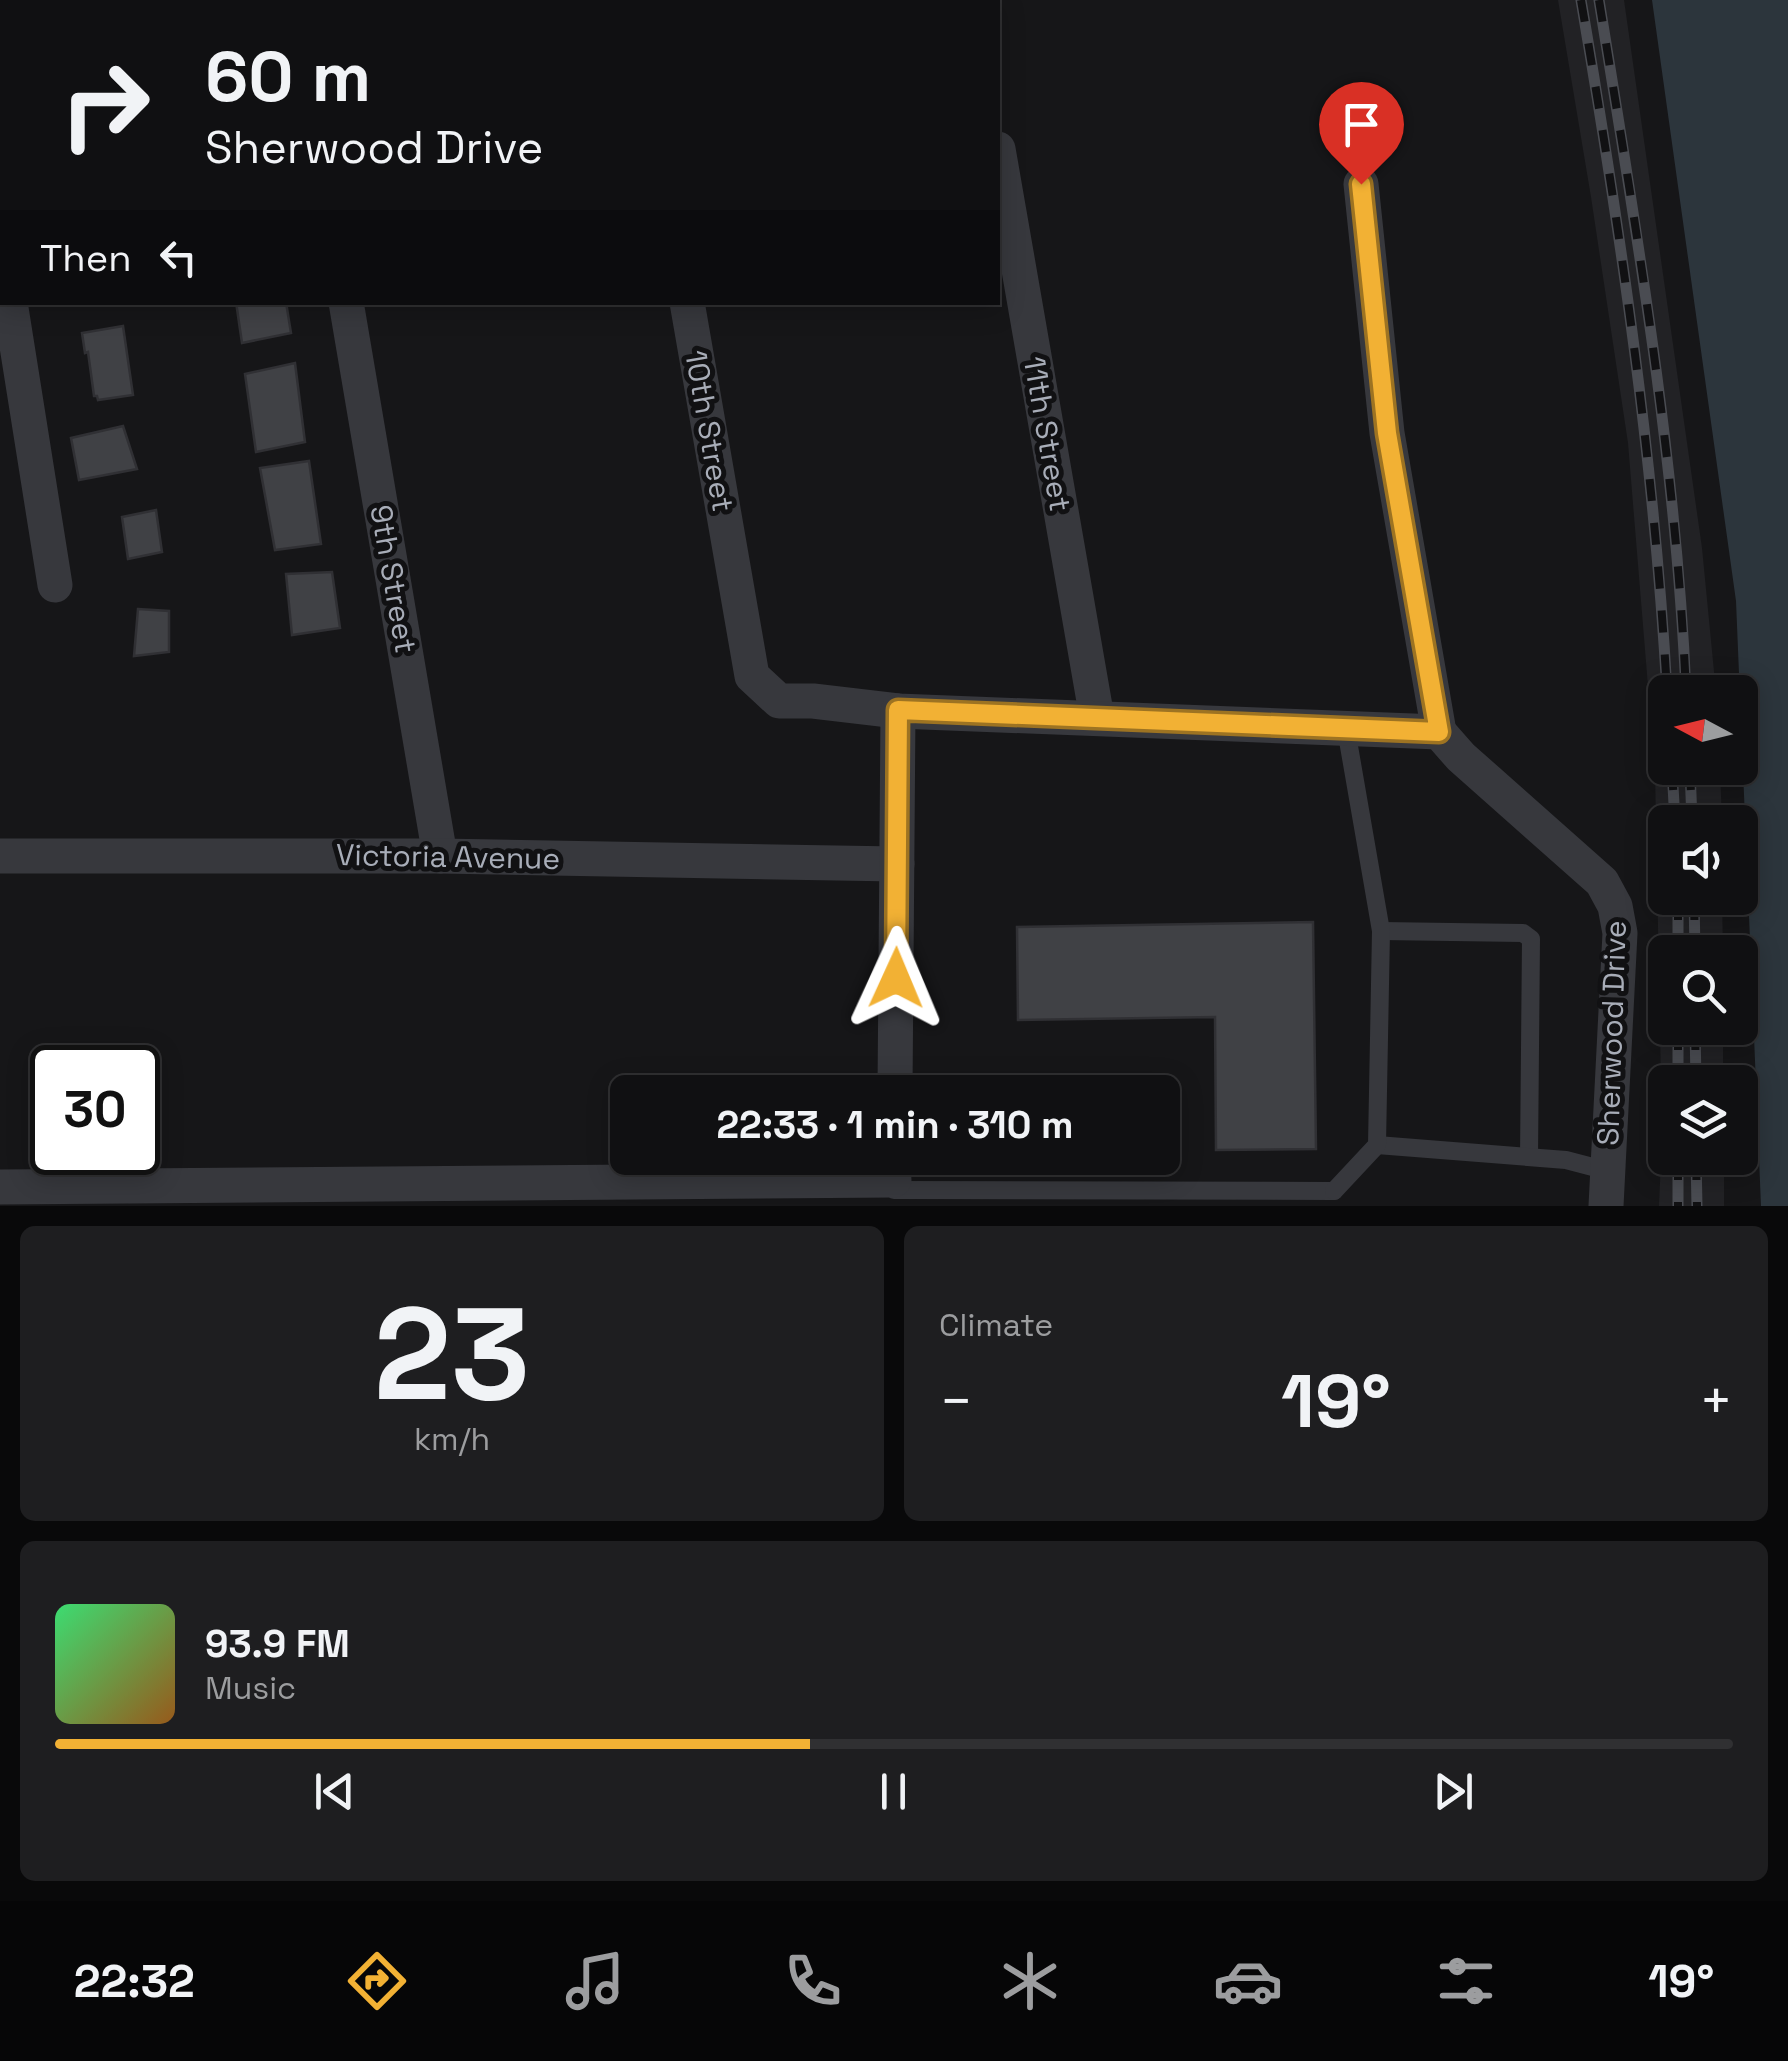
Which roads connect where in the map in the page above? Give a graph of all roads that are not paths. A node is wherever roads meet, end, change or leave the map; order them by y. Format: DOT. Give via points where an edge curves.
graph roads {
  1 [pos="1000,161"];
  2 [pos="1361,184"];
  3 [pos="347,305"];
  4 [pos="688,305"];
  5 [pos="8,315"];
  6 [pos="55,584"];
  7 [pos="898,710"];
  8 [pos="1097,718"];
  9 [pos="1346,729"];
  10 [pos="1439,732"];
  11 [pos="0,856"];
  12 [pos="440,856"];
  13 [pos="897,864"];
  14 [pos="1382,931"];
  15 [pos="895,1075"];
  16 [pos="1377,1144"];
  17 [pos="1530,1157"];
  18 [pos="894,1183"];
  19 [pos="0,1187"];
  20 [pos="1607,1189"];
  21 [pos="1097,1198"];
  22 [pos="1338,1198"];
  1 -- 8 [label="street, 11th Street"];
  2 -- 10 [label="street" via="1387,433"];
  3 -- 12 [label="street, 9th Street"];
  4 -- 7 [label="street, 10th Street" via="752,676 779,700"];
  5 -- 6 [label="street"];
  7 -- 8 [label="street"];
  7 -- 13 [label="street"];
  8 -- 9 [label="street"];
  9 -- 10 [label="street"];
  9 -- 14 [label="lane"];
  10 -- 20 [label="street, Sherwood Drive" via="1602,882 1616,906"];
  11 -- 12 [label="street, Victoria Avenue"];
  12 -- 13 [label="street, Victoria Avenue"];
  13 -- 15 [label="street"];
  14 -- 16 [label="lane"];
  14 -- 17 [label="lane" via="1531,939"];
  16 -- 17 [label="lane"];
  16 -- 22 [label="lane"];
  17 -- 20 [label="lane" via="1566,1160"];
  18 -- 19 [label="street"];
  18 -- 21 [label="lane"];
  21 -- 22 [label="lane"];
}
